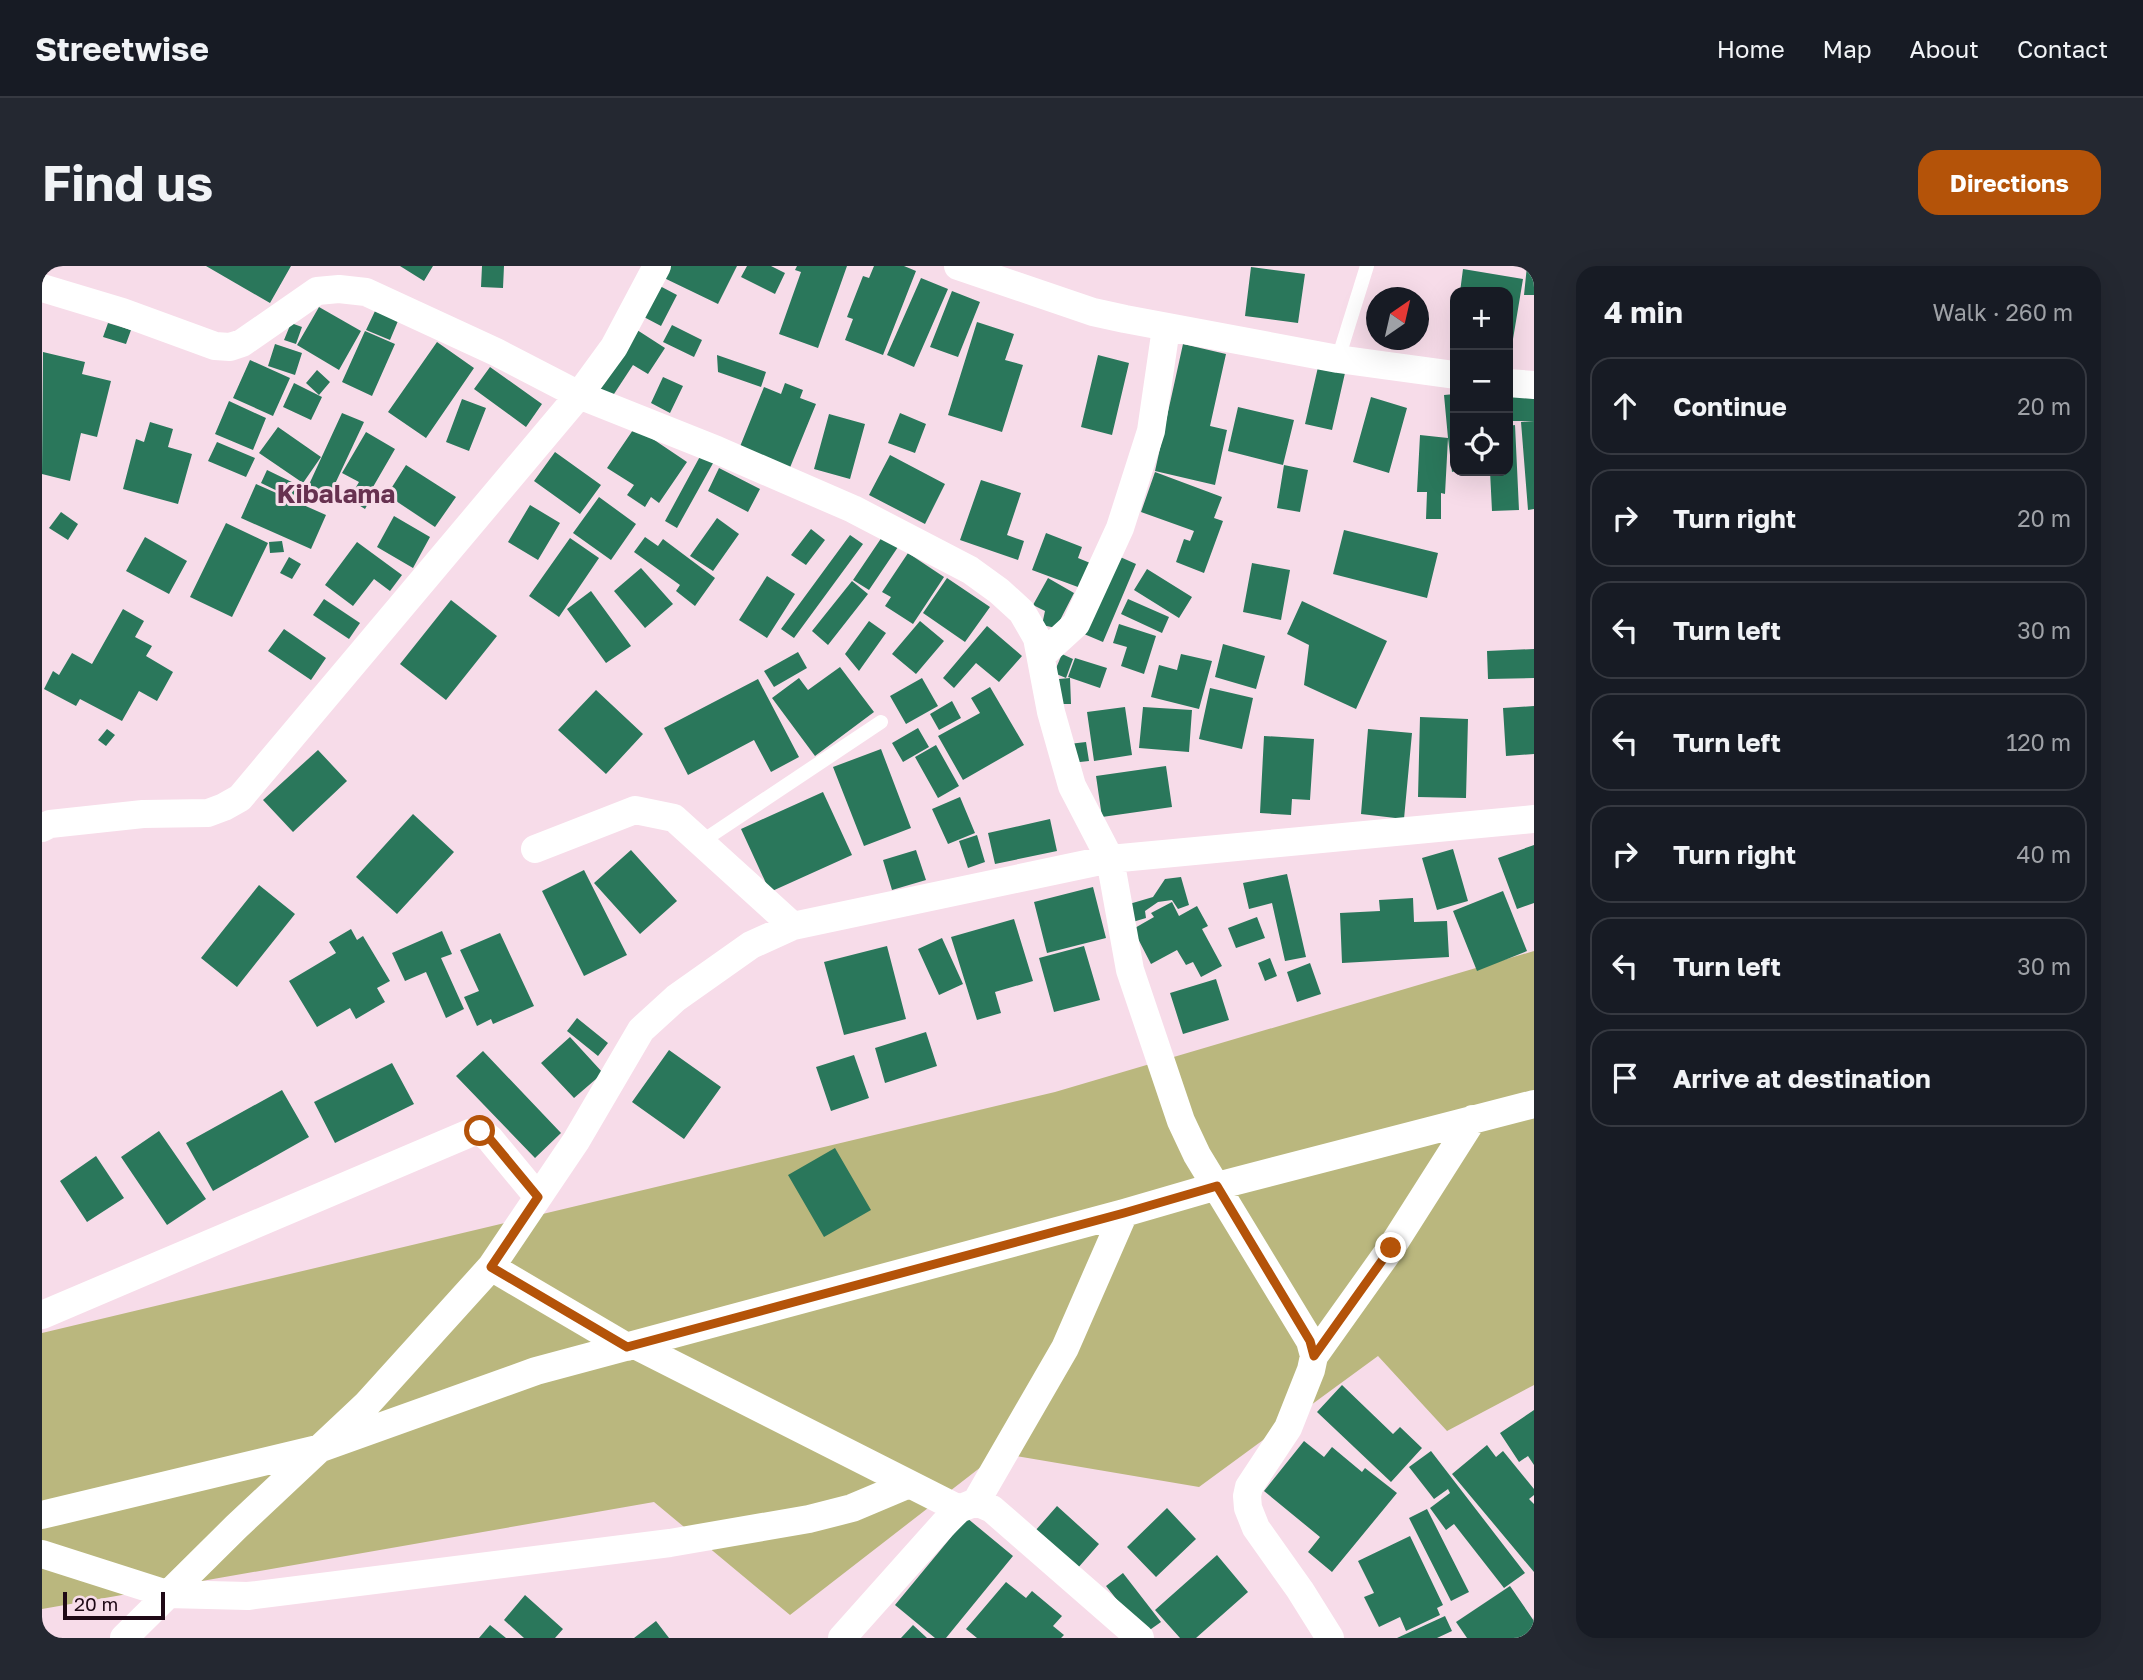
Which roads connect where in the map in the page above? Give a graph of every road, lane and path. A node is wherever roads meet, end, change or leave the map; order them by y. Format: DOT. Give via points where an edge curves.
graph roads {
  1 [pos="657,266"];
  2 [pos="958,266"];
  3 [pos="1367,266"];
  4 [pos="1019,276"];
  5 [pos="42,288"];
  6 [pos="1166,328"];
  7 [pos="1338,359"];
  8 [pos="1450,374"];
  9 [pos="1513,383"];
  10 [pos="1534,385"];
  11 [pos="579,395"];
  12 [pos="1041,656"];
  13 [pos="881,722"];
  14 [pos="1534,819"];
  15 [pos="42,828"];
  16 [pos="701,842"];
  17 [pos="535,849"];
  18 [pos="1110,859"];
  19 [pos="793,926"];
  20 [pos="1534,1104"];
  21 [pos="1473,1119"];
  22 [pos="1217,1186"];
  23 [pos="538,1197"];
  24 [pos="1124,1213"];
  25 [pos="491,1267"];
  26 [pos="42,1315"];
  27 [pos="631,1346"];
  28 [pos="1314,1356"];
  29 [pos="321,1448"];
  30 [pos="908,1484"];
  31 [pos="967,1506"];
  32 [pos="42,1515"];
  33 [pos="42,1554"];
  34 [pos="167,1594"];
  35 [pos="124,1638"];
  36 [pos="842,1638"];
  37 [pos="1140,1638"];
  38 [pos="1331,1638"];
  1 -- 11 [label="street" via="614,346"];
  2 -- 4 [label="street"];
  3 -- 7 [label="lane"];
  4 -- 6 [label="street" via="1093,312"];
  5 -- 11 [label="street" via="215,346 230,347 317,291 366,292"];
  6 -- 7 [label="street"];
  6 -- 12 [label="street" via="1151,431 1121,528 1076,624"];
  7 -- 8 [label="street"];
  9 -- 10 [label="street"];
  11 -- 12 [label="street" via="853,509 970,570 1022,612"];
  11 -- 15 [label="street" via="240,798 208,813 143,814"];
  12 -- 18 [label="street" via="1072,786"];
  13 -- 16 [label="lane"];
  14 -- 18 [label="street"];
  16 -- 17 [label="street" via="674,818 635,810"];
  16 -- 19 [label="street"];
  18 -- 19 [label="street"];
  18 -- 22 [label="street" via="1130,970 1154,1045 1181,1121"];
  19 -- 23 [label="street" via="751,945 676,998 641,1030"];
  20 -- 21 [label="street"];
  21 -- 22 [label="street"];
  21 -- 28 [label="street" via="1391,1248"];
  22 -- 24 [label="street"];
  22 -- 28 [label="street" via="1310,1341"];
  23 -- 25 [label="street"];
  23 -- 26 [label="street" via="490,1139 480,1131 470,1133"];
  24 -- 27 [label="street"];
  24 -- 31 [label="street" via="1065,1348"];
  25 -- 27 [label="street"];
  25 -- 29 [label="street"];
  27 -- 29 [label="street" via="536,1371"];
  27 -- 30 [label="street"];
  28 -- 38 [label="street" via="1288,1428 1247,1496 1256,1528"];
  29 -- 32 [label="street"];
  29 -- 34 [label="street"];
  30 -- 31 [label="street"];
  30 -- 34 [label="street" via="852,1508 809,1519 670,1543 248,1596"];
  31 -- 36 [label="street"];
  31 -- 37 [label="street" via="992,1509"];
  33 -- 34 [label="street"];
  34 -- 35 [label="street"];
}
